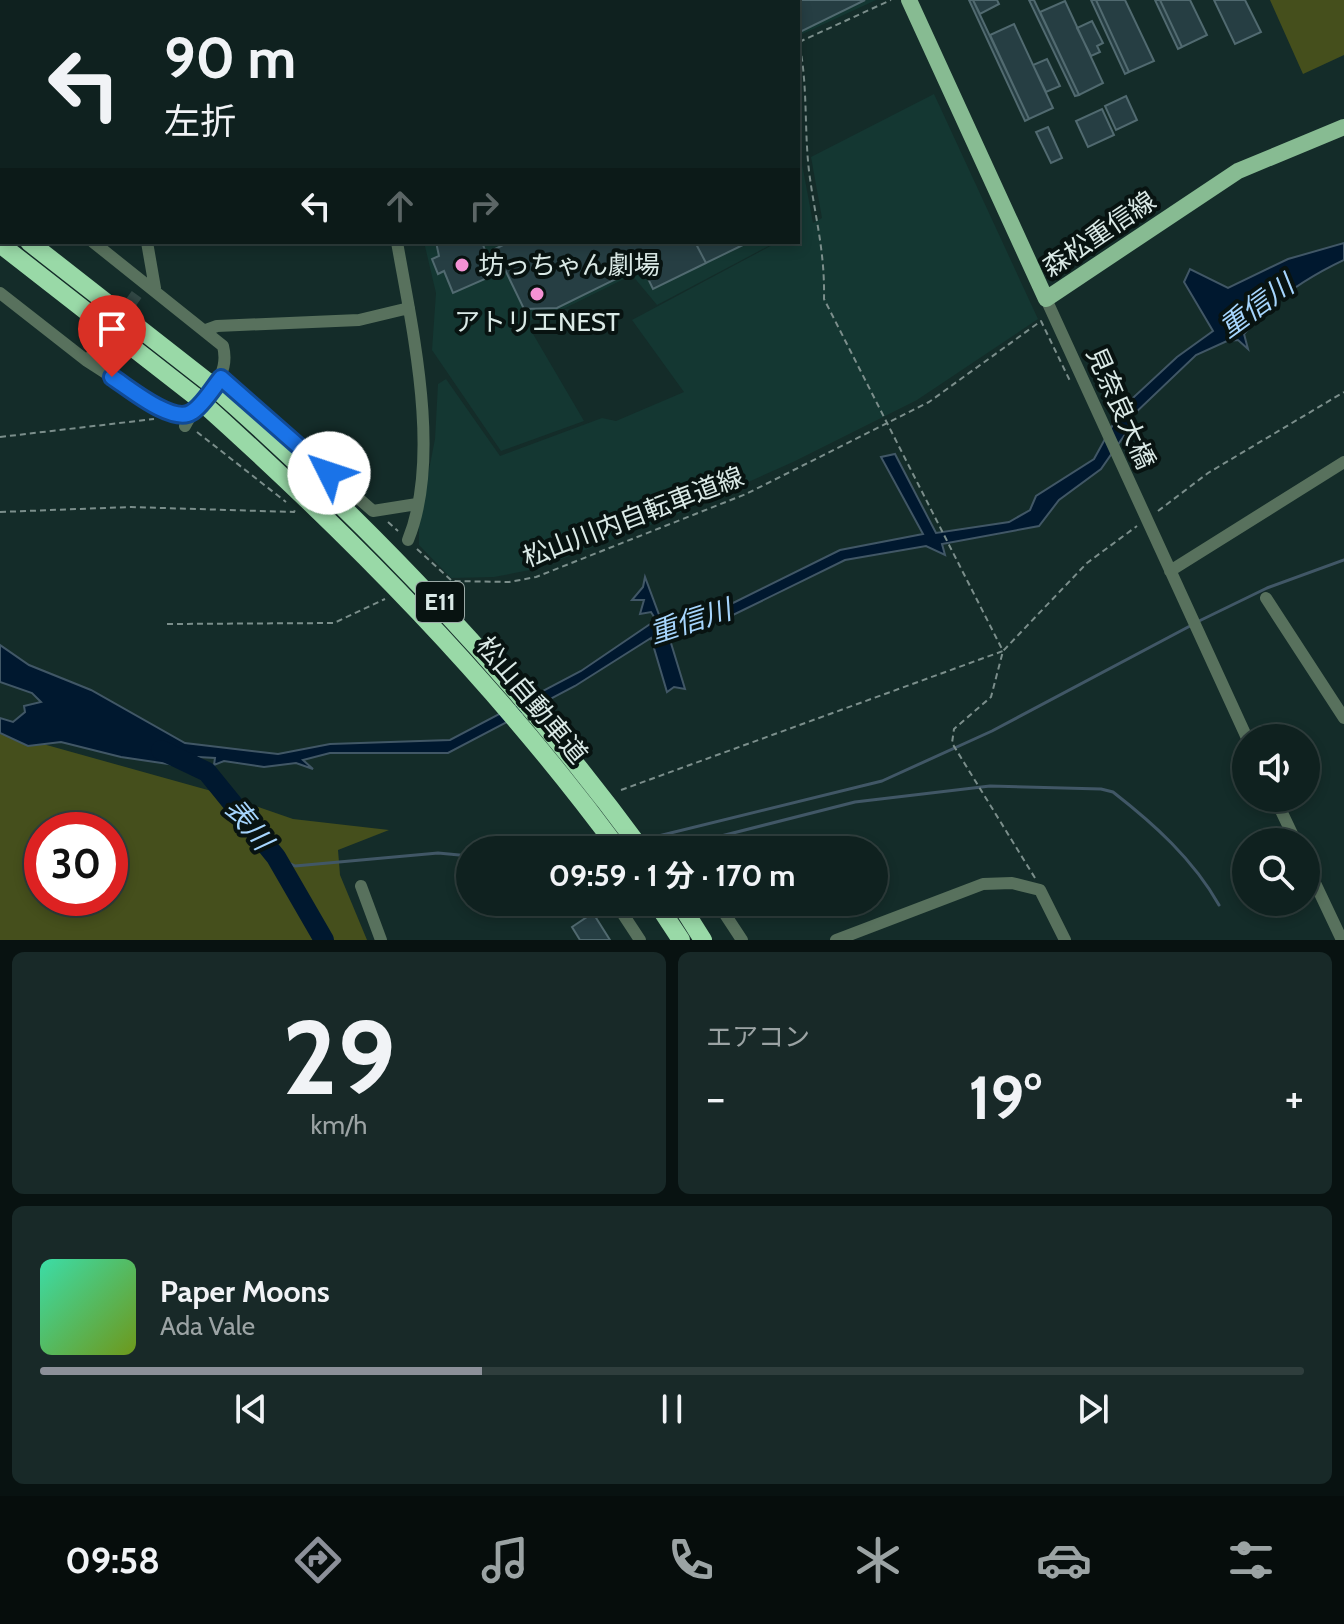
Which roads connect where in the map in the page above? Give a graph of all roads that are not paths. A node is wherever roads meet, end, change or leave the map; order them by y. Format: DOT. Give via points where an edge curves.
graph roads {
  1 [pos="909,0"];
  2 [pos="1344,127"];
  3 [pos="0,244"];
  4 [pos="31,244"];
  5 [pos="96,244"];
  6 [pos="147,244"];
  7 [pos="397,244"];
  8 [pos="151,285"];
  9 [pos="0,293"];
  10 [pos="137,294"];
  11 [pos="1046,299"];
  12 [pos="409,308"];
  13 [pos="206,330"];
  14 [pos="98,348"];
  15 [pos="87,361"];
  16 [pos="200,399"];
  17 [pos="1344,462"];
  18 [pos="417,504"];
  19 [pos="408,540"];
  20 [pos="1170,571"];
  21 [pos="1266,598"];
  22 [pos="1344,718"];
  23 [pos="1241,724"];
  24 [pos="608,836"];
  25 [pos="631,836"];
  26 [pos="361,886"];
  27 [pos="1320,894"];
  28 [pos="624,916"];
  29 [pos="665,916"];
  30 [pos="688,916"];
  31 [pos="726,916"];
  32 [pos="381,940"];
  33 [pos="640,940"];
  34 [pos="681,940"];
  35 [pos="703,940"];
  36 [pos="742,940"];
  37 [pos="836,940"];
  38 [pos="1065,940"];
  39 [pos="1342,940"];
  1 -- 11 [label="main road, 森松重信線"];
  2 -- 11 [label="main road, 森松重信線" via="1238,171"];
  3 -- 16 [label="highway, 松山自動車道 / E11"];
  4 -- 16 [label="highway, 松山自動車道 / E11"];
  5 -- 8 [label="street"];
  6 -- 8 [label="street"];
  7 -- 12 [label="street"];
  8 -- 10 [label="street"];
  8 -- 13 [label="street"];
  9 -- 15 [label="street"];
  11 -- 20 [label="street, 見奈良大橋" via="1141,520"];
  12 -- 13 [label="street" via="359,320"];
  12 -- 18 [label="street" via="425,436"];
  13 -- 16 [label="street" via="223,346 226,364"];
  14 -- 15 [label="street"];
  15 -- 16 [label="street" via="173,415"];
  16 -- 18 [label="street" via="373,511"];
  16 -- 24 [label="highway, 松山自動車道 / E11, bridge" via="293,483 423,614 499,699"];
  16 -- 25 [label="highway, 松山自動車道 / E11, bridge" via="307,470 439,601 515,687"];
  17 -- 20 [label="street"];
  18 -- 19 [label="street"];
  20 -- 23 [label="street, 見奈良大橋"];
  21 -- 22 [label="street"];
  26 -- 32 [label="street"];
  27 -- 39 [label="street"];
  28 -- 33 [label="street"];
  29 -- 34 [label="highway"];
  30 -- 35 [label="highway"];
  31 -- 36 [label="street"];
  37 -- 38 [label="street" via="983,884 1012,883 1040,890"];
}
